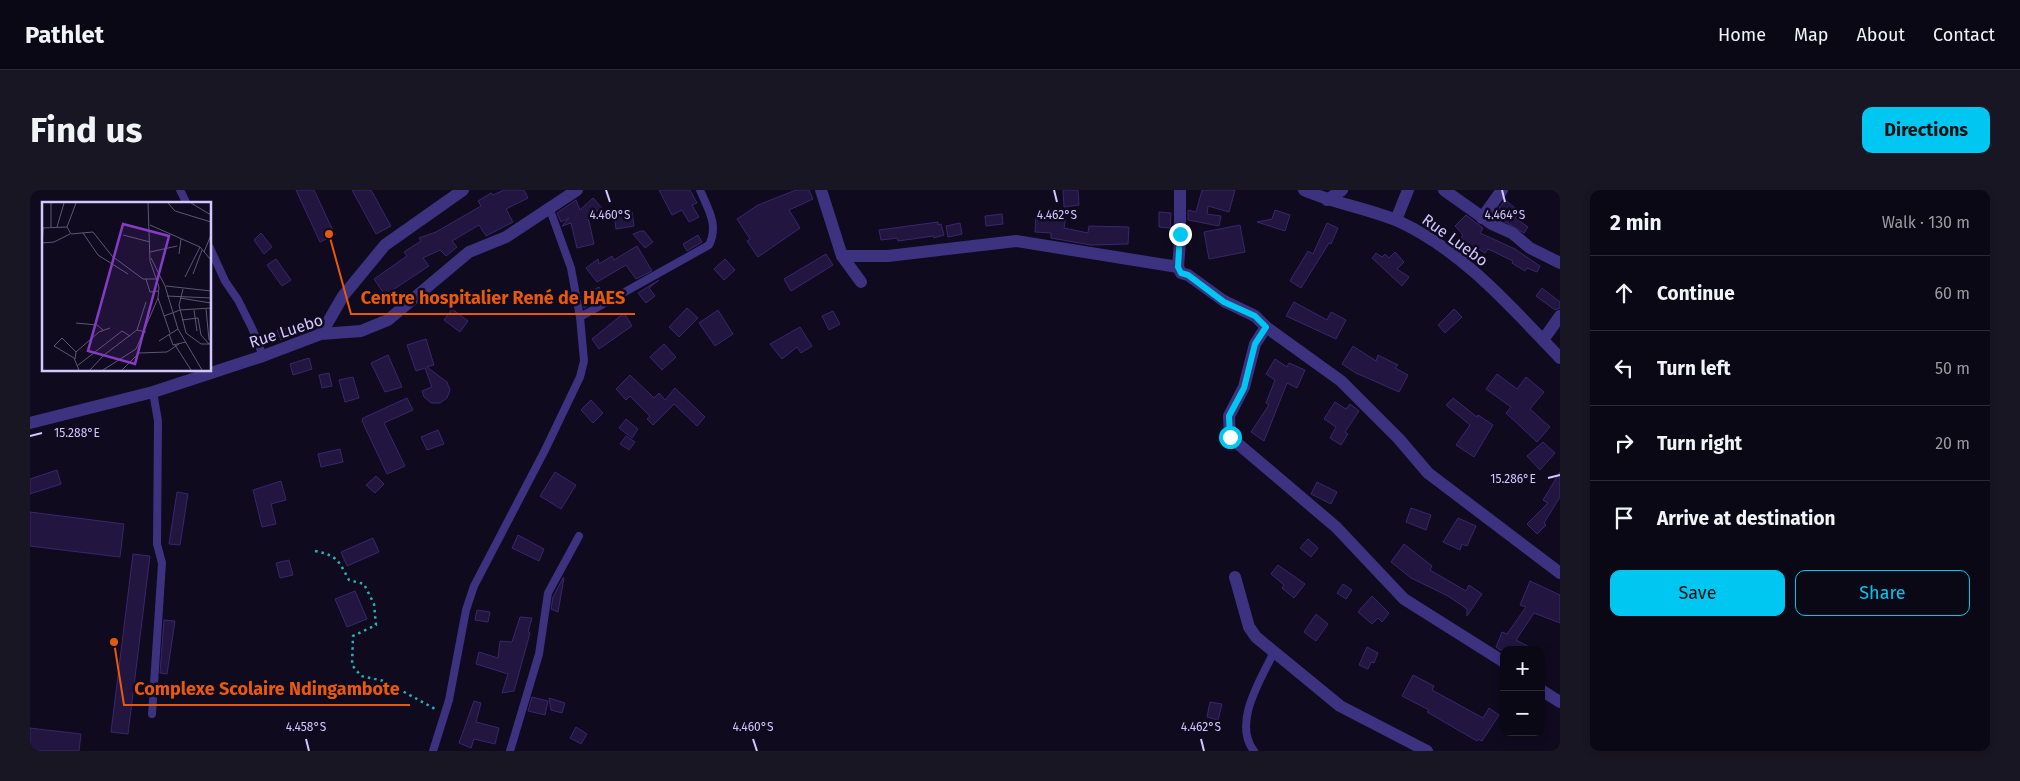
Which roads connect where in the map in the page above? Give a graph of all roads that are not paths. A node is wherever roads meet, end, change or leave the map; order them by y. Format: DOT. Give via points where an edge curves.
graph roads {
  1 [pos="180,190"];
  2 [pos="463,190"];
  3 [pos="577,190"];
  4 [pos="700,190"];
  5 [pos="821,190"];
  6 [pos="1180,190"];
  7 [pos="1304,190"];
  8 [pos="1342,190"];
  9 [pos="1408,190"];
  10 [pos="1444,190"];
  11 [pos="1502,190"];
  12 [pos="1327,200"];
  13 [pos="186,202"];
  14 [pos="549,207"];
  15 [pos="1482,218"];
  16 [pos="1396,220"];
  17 [pos="211,250"];
  18 [pos="842,256"];
  19 [pos="1560,264"];
  20 [pos="1178,267"];
  21 [pos="861,282"];
  22 [pos="1560,316"];
  23 [pos="580,317"];
  24 [pos="1266,327"];
  25 [pos="321,334"];
  26 [pos="1543,340"];
  27 [pos="264,356"];
  28 [pos="1560,358"];
  29 [pos="154,392"];
  30 [pos="30,423"];
  31 [pos="579,536"];
  32 [pos="1560,572"];
  33 [pos="1235,577"];
  34 [pos="1274,652"];
  35 [pos="1500,659"];
  36 [pos="1543,691"];
  37 [pos="1560,702"];
  38 [pos="152,714"];
  39 [pos="433,751"];
  40 [pos="510,751"];
  41 [pos="1254,751"];
  42 [pos="1427,751"];
  1 -- 13 [label="lane"];
  2 -- 25 [label="street" via="385,245 343,296"];
  3 -- 14 [label="street, Rue Luebo"];
  4 -- 23 [label="lane" via="714,224 714,235 709,245"];
  5 -- 18 [label="street"];
  6 -- 20 [label="street"];
  7 -- 12 [label="street, Rue Luebo"];
  8 -- 12 [label="street"];
  9 -- 16 [label="street"];
  10 -- 15 [label="street"];
  11 -- 15 [label="street"];
  12 -- 16 [label="street, Rue Luebo"];
  14 -- 23 [label="lane" via="571,268"];
  14 -- 25 [label="street, Rue Luebo" via="506,237 468,252 388,320 361,331"];
  15 -- 19 [label="street"];
  16 -- 26 [label="street, Rue Luebo" via="1467,267"];
  17 -- 27 [label="lane" via="224,282 238,300"];
  18 -- 20 [label="street" via="888,256 1016,241"];
  18 -- 21 [label="street"];
  20 -- 24 [label="street" via="1181,273 1224,302 1255,316"];
  22 -- 26 [label="street"];
  23 -- 39 [label="lane" via="584,361 580,377 474,586"];
  24 -- 32 [label="street" via="1341,382 1399,439 1428,473"];
  24 -- 35 [label="street" via="1255,344 1244,388 1229,416 1230,437 1336,527 1404,599"];
  25 -- 27 [label="street, Rue Luebo"];
  26 -- 28 [label="street, Rue Luebo"];
  27 -- 29 [label="street, Rue Luebo"];
  29 -- 30 [label="street, Rue Luebo"];
  29 -- 38 [label="lane" via="158,421 156,544 162,563"];
  31 -- 40 [label="lane" via="548,593 538,654"];
  33 -- 34 [label="street" via="1249,626 1256,637"];
  34 -- 41 [label="lane" via="1249,703 1245,729"];
  34 -- 42 [label="street" via="1340,706"];
  36 -- 37 [label="street"];
}
